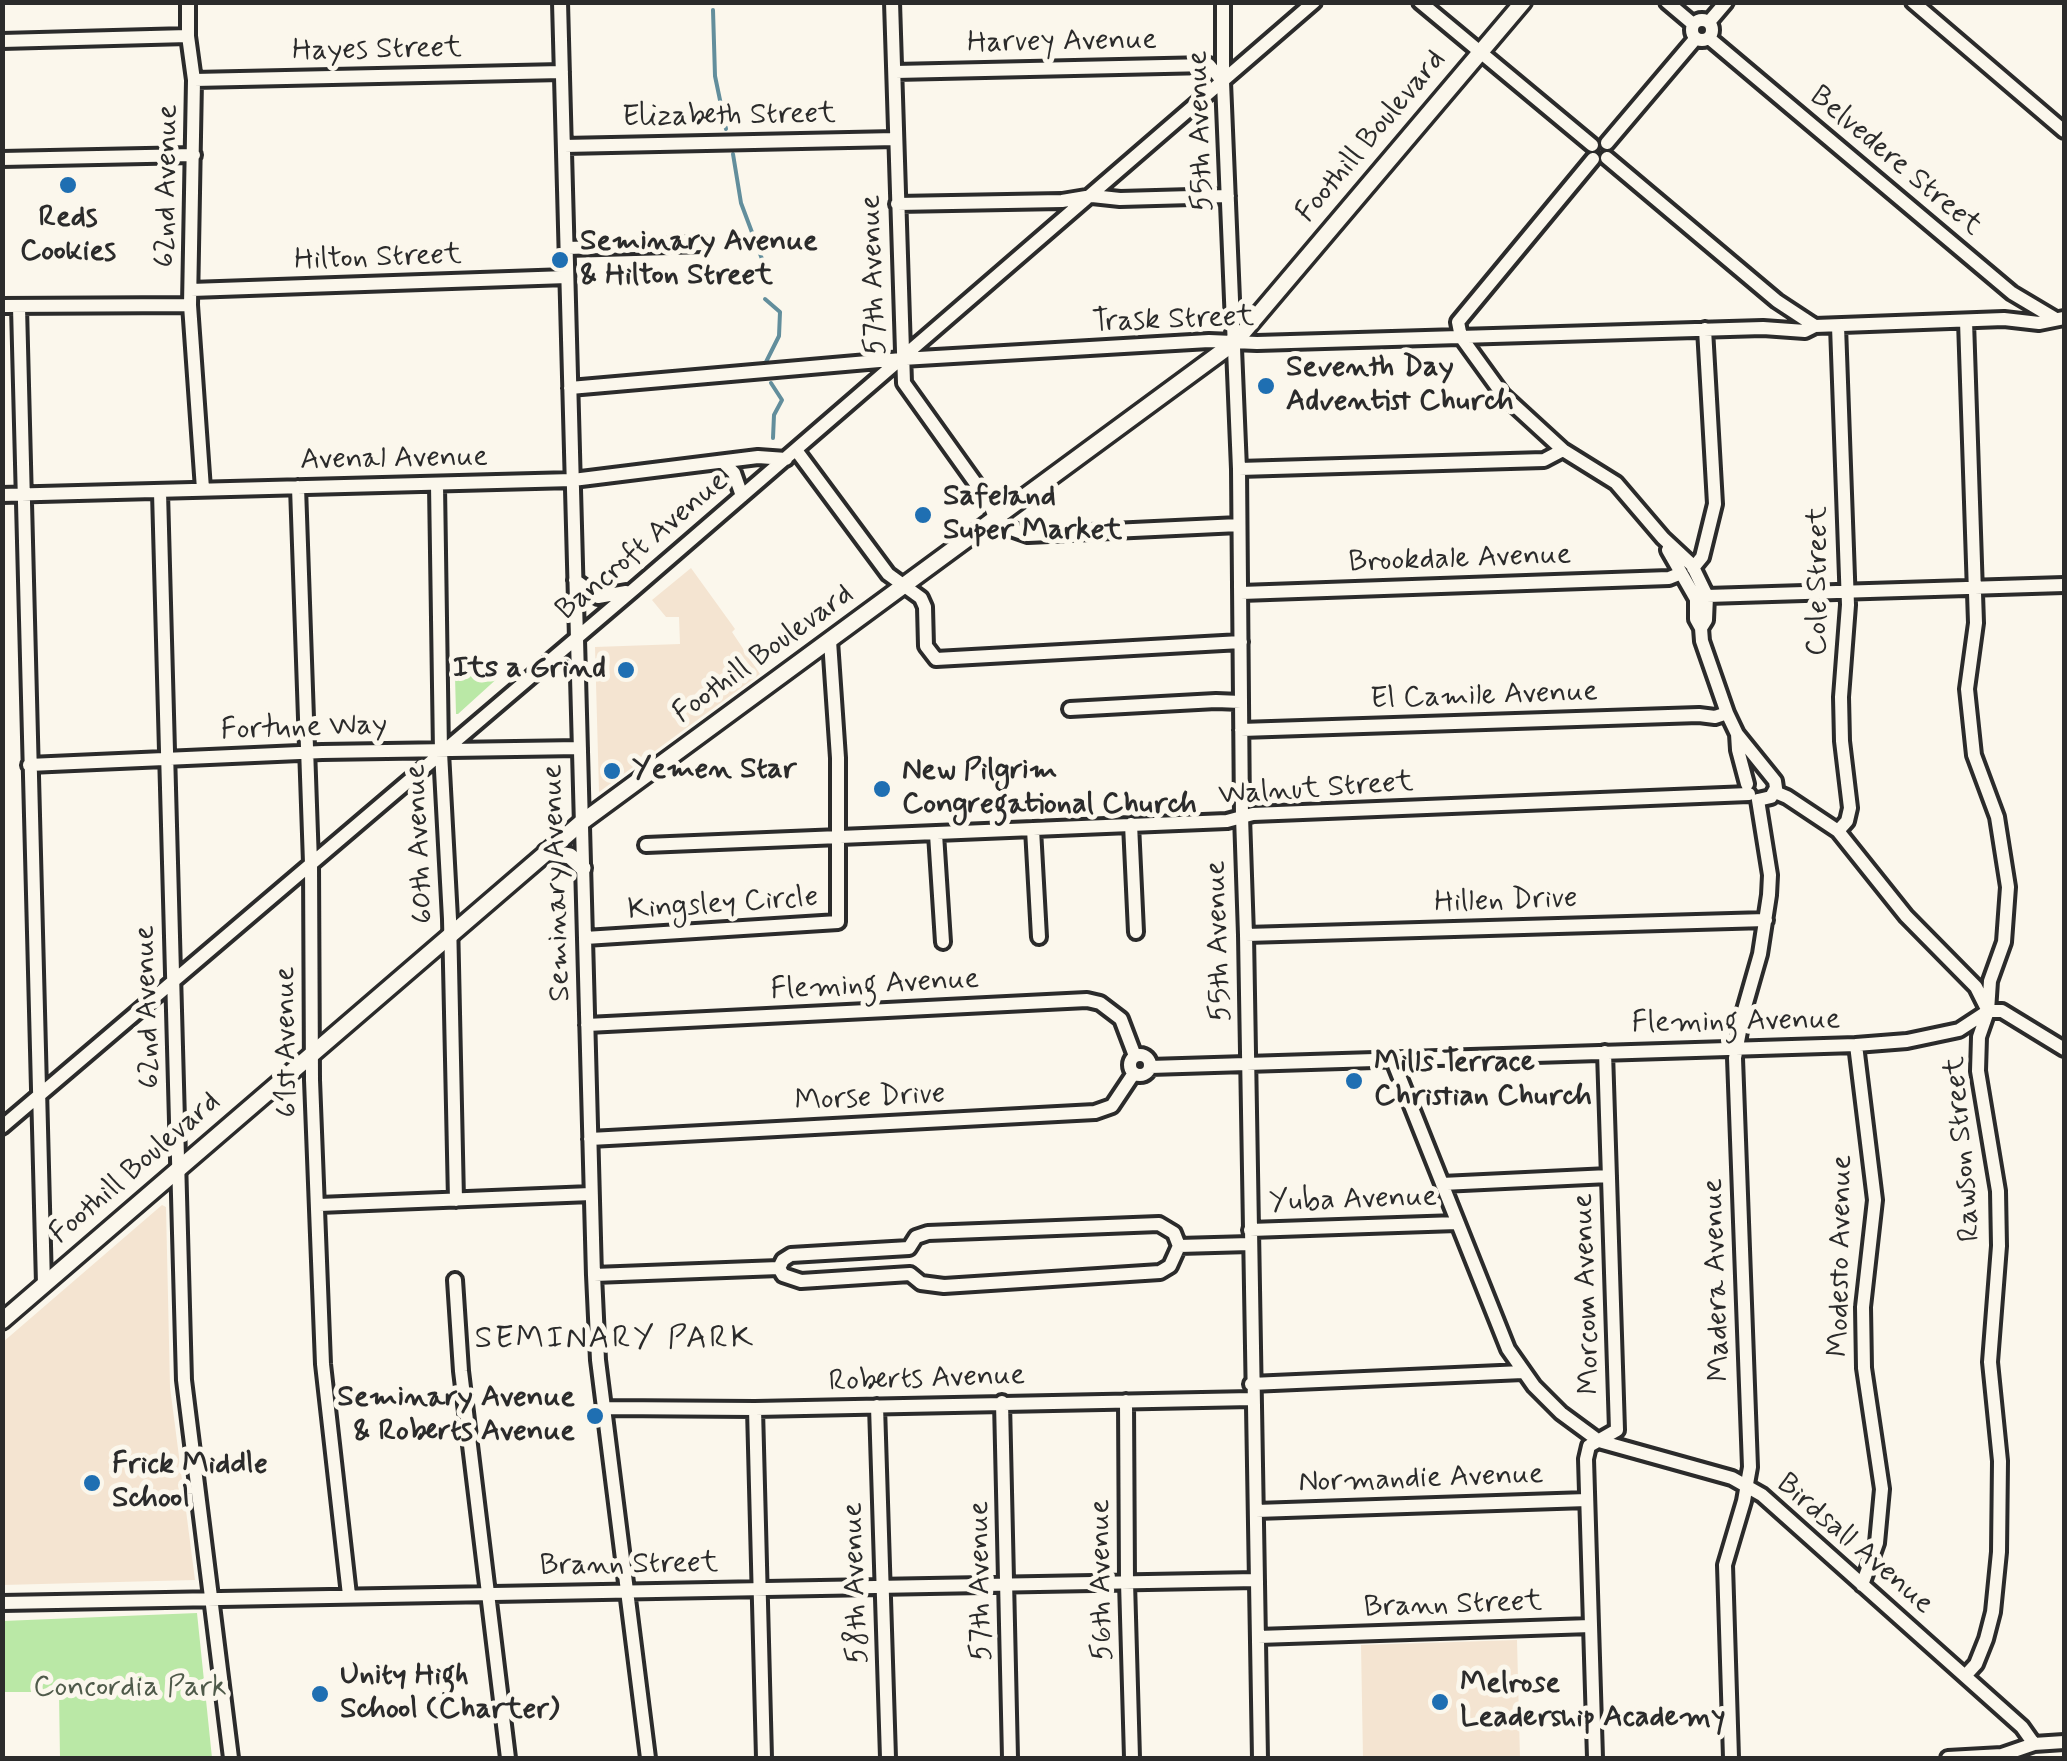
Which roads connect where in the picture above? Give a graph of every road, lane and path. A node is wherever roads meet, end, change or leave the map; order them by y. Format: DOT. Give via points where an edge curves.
graph roads {
  1 [pos="188,2"];
  2 [pos="560,2"];
  3 [pos="892,2"];
  4 [pos="1223,2"];
  5 [pos="1314,2"];
  6 [pos="1420,2"];
  7 [pos="1522,2"];
  8 [pos="1668,2"];
  9 [pos="1726,2"];
  10 [pos="1913,2"];
  11 [pos="1699,33"];
  12 [pos="188,36"];
  13 [pos="2,41"];
  14 [pos="1480,52"];
  15 [pos="562,72"];
  16 [pos="895,72"];
  17 [pos="194,80"];
  18 [pos="1223,82"];
  19 [pos="2064,132"];
  20 [pos="896,138"];
  21 [pos="564,146"];
  22 [pos="1597,154"];
  23 [pos="194,155"];
  24 [pos="2,158"];
  25 [pos="1092,196"];
  26 [pos="1228,196"];
  27 [pos="898,204"];
  28 [pos="704,244"];
  29 [pos="566,248"];
  30 [pos="567,278"];
  31 [pos="191,290"];
  32 [pos="2020,298"];
  33 [pos="190,305"];
  34 [pos="2,306"];
  35 [pos="19,307"];
  36 [pos="1786,309"];
  37 [pos="2059,318"];
  38 [pos="2011,320"];
  39 [pos="1966,321"];
  40 [pos="1815,326"];
  41 [pos="1838,326"];
  42 [pos="1780,328"];
  43 [pos="1706,329"];
  44 [pos="1461,337"];
  45 [pos="1235,342"];
  46 [pos="902,359"];
  47 [pos="570,388"];
  48 [pos="1564,450"];
  49 [pos="791,454"];
  50 [pos="722,462"];
  51 [pos="1240,469"];
  52 [pos="572,480"];
  53 [pos="437,485"];
  54 [pos="298,488"];
  55 [pos="203,490"];
  56 [pos="160,492"];
  57 [pos="2,495"];
  58 [pos="22,495"];
  59 [pos="742,496"];
  60 [pos="995,518"];
  61 [pos="1239,525"];
  62 [pos="1686,570"];
  63 [pos="575,580"];
  64 [pos="2064,584"];
  65 [pos="904,587"];
  66 [pos="1976,588"];
  67 [pos="633,590"];
  68 [pos="1848,592"];
  69 [pos="1241,593"];
  70 [pos="1701,598"];
  71 [pos="577,637"];
  72 [pos="830,641"];
  73 [pos="1242,642"];
  74 [pos="1242,702"];
  75 [pos="1070,709"];
  76 [pos="1727,712"];
  77 [pos="1242,730"];
  78 [pos="1737,734"];
  79 [pos="580,748"];
  80 [pos="441,752"];
  81 [pos="306,754"];
  82 [pos="165,758"];
  83 [pos="29,765"];
  84 [pos="1767,772"];
  85 [pos="1774,792"];
  86 [pos="1751,793"];
  87 [pos="1242,816"];
  88 [pos="582,822"];
  89 [pos="1130,824"];
  90 [pos="1033,829"];
  91 [pos="1838,831"];
  92 [pos="936,834"];
  93 [pos="839,836"];
  94 [pos="646,846"];
  95 [pos="546,852"];
  96 [pos="311,863"];
  97 [pos="583,868"];
  98 [pos="1766,920"];
  99 [pos="1136,932"];
  100 [pos="1246,934"];
  101 [pos="450,936"];
  102 [pos="1039,937"];
  103 [pos="585,938"];
  104 [pos="943,942"];
  105 [pos="174,980"];
  106 [pos="1988,1011"];
  107 [pos="587,1025"];
  108 [pos="1856,1045"];
  109 [pos="1738,1047"];
  110 [pos="2064,1049"];
  111 [pos="1605,1052"];
  112 [pos="312,1053"];
  113 [pos="1134,1056"];
  114 [pos="1392,1058"];
  115 [pos="1248,1063"];
  116 [pos="1150,1066"];
  117 [pos="1134,1073"];
  118 [pos="40,1096"];
  119 [pos="2,1127"];
  120 [pos="590,1139"];
  121 [pos="180,1167"];
  122 [pos="1609,1176"];
  123 [pos="1442,1184"];
  124 [pos="592,1194"];
  125 [pos="456,1200"];
  126 [pos="319,1205"];
  127 [pos="1457,1223"];
  128 [pos="1250,1237"];
  129 [pos="1179,1246"];
  130 [pos="908,1248"];
  131 [pos="846,1251"];
  132 [pos="779,1268"];
  133 [pos="910,1274"];
  134 [pos="594,1275"];
  135 [pos="847,1277"];
  136 [pos="455,1280"];
  137 [pos="44,1284"];
  138 [pos="2,1321"];
  139 [pos="1523,1372"];
  140 [pos="1252,1392"];
  141 [pos="1126,1401"];
  142 [pos="1002,1402"];
  143 [pos="878,1406"];
  144 [pos="605,1408"];
  145 [pos="755,1409"];
  146 [pos="1599,1441"];
  147 [pos="1747,1485"];
  148 [pos="1587,1500"];
  149 [pos="1256,1510"];
  150 [pos="1257,1580"];
  151 [pos="1126,1582"];
  152 [pos="1862,1585"];
  153 [pos="1008,1586"];
  154 [pos="760,1589"];
  155 [pos="882,1589"];
  156 [pos="627,1590"];
  157 [pos="489,1594"];
  158 [pos="350,1595"];
  159 [pos="211,1599"];
  160 [pos="2,1602"];
  161 [pos="1591,1626"];
  162 [pos="1258,1638"];
  163 [pos="1965,1676"];
  164 [pos="2064,1742"];
  165 [pos="2034,1744"];
  166 [pos="232,1758"];
  167 [pos="508,1758"];
  168 [pos="648,1758"];
  169 [pos="764,1758"];
  170 [pos="888,1758"];
  171 [pos="1010,1758"];
  172 [pos="1132,1758"];
  173 [pos="1260,1758"];
  174 [pos="1595,1758"];
  175 [pos="1730,1758"];
  176 [pos="1948,1758"];
  1 -- 12 [label="street, 62nd Avenue"];
  2 -- 15 [label="street, Seminary Avenue"];
  3 -- 16 [label="street, 57th Avenue"];
  4 -- 18 [label="street, 55th Avenue"];
  5 -- 18 [label="street, Bancroft Avenue"];
  6 -- 14 [label="street"];
  7 -- 14 [label="main road, Foothill Boulevard"];
  8 -- 11 [label="street, Belvedere Street"];
  9 -- 11 [label="street" via="1709,22 1700,20"];
  10 -- 19 [label="street"];
  11 -- 22 [label="street" via="1607,143 1610,152"];
  11 -- 32 [label="street, Belvedere Street"];
  12 -- 13 [label="street"];
  12 -- 17 [label="street, 62nd Avenue"];
  14 -- 22 [label="street"];
  14 -- 45 [label="main road, Foothill Boulevard"];
  15 -- 17 [label="street, Hayes Street"];
  15 -- 21 [label="street, Seminary Avenue"];
  16 -- 18 [label="street, Harvey Avenue" via="1208,65"];
  16 -- 20 [label="street, 57th Avenue"];
  17 -- 23 [label="street, 62nd Avenue"];
  18 -- 25 [label="street, Bancroft Avenue"];
  18 -- 26 [label="street, 55th Avenue"];
  20 -- 21 [label="street, Elizabeth Street"];
  20 -- 27 [label="street, 57th Avenue"];
  21 -- 29 [label="street, Seminary Avenue"];
  22 -- 36 [label="street"];
  22 -- 44 [label="street" via="1458,322"];
  23 -- 24 [label="street"];
  23 -- 31 [label="street, 62nd Avenue"];
  25 -- 26 [label="street"];
  25 -- 27 [label="street"];
  25 -- 46 [label="street, Bancroft Avenue"];
  26 -- 45 [label="street, 55th Avenue"];
  27 -- 46 [label="street, 57th Avenue"];
  28 -- 29 [label="street"];
  29 -- 30 [label="street, Seminary Avenue"];
  30 -- 31 [label="street, Hilton Street"];
  30 -- 47 [label="street, Seminary Avenue"];
  31 -- 33 [label="street, 62nd Avenue"];
  32 -- 37 [label="street, Belvedere Street"];
  32 -- 38 [label="street"];
  33 -- 35 [label="street"];
  33 -- 55 [label="street, 62nd Avenue"];
  34 -- 35 [label="street"];
  35 -- 58 [label="street"];
  36 -- 40 [label="street"];
  36 -- 42 [label="street"];
  37 -- 38 [label="street, Trask Street"];
  38 -- 39 [label="street, Trask Street"];
  39 -- 41 [label="street, Trask Street"];
  39 -- 66 [label="street, Rawson Street"];
  40 -- 41 [label="street, Trask Street"];
  40 -- 42 [label="street, Trask Street"];
  41 -- 68 [label="street, Cole Street"];
  42 -- 43 [label="street, Trask Street"];
  43 -- 44 [label="street, Trask Street"];
  43 -- 62 [label="street" via="1715,504 1703,550"];
  44 -- 45 [label="street, Trask Street"];
  44 -- 48 [label="street" via="1502,395"];
  45 -- 46 [label="street, Trask Street"];
  45 -- 51 [label="street, 55th Avenue"];
  45 -- 60 [label="main road, Foothill Boulevard"];
  46 -- 47 [label="street, Trask Street"];
  46 -- 49 [label="street, Bancroft Avenue"];
  46 -- 60 [label="street, 57th Avenue" via="904,382"];
  47 -- 52 [label="street, Seminary Avenue"];
  48 -- 51 [label="street" via="1544,460"];
  48 -- 62 [label="street" via="1616,482"];
  49 -- 50 [label="street, Avenal Avenue"];
  49 -- 59 [label="street, Bancroft Avenue"];
  49 -- 65 [label="street"];
  50 -- 52 [label="street, Avenal Avenue"];
  50 -- 59 [label="street"];
  51 -- 61 [label="street, 55th Avenue"];
  52 -- 53 [label="street, Avenal Avenue"];
  52 -- 63 [label="street, Seminary Avenue"];
  53 -- 54 [label="street, Avenal Avenue"];
  53 -- 80 [label="street, 60th Avenue"];
  54 -- 55 [label="street, Avenal Avenue"];
  54 -- 81 [label="street, 61st Avenue"];
  55 -- 56 [label="street, Avenal Avenue"];
  56 -- 58 [label="street, Avenal Avenue"];
  56 -- 82 [label="street, 62nd Avenue"];
  57 -- 58 [label="street, Avenal Avenue"];
  58 -- 83 [label="street"];
  59 -- 67 [label="street, Bancroft Avenue"];
  60 -- 61 [label="street" via="1028,535"];
  60 -- 65 [label="main road, Foothill Boulevard"];
  61 -- 69 [label="street, 55th Avenue"];
  62 -- 69 [label="street, Brookdale Avenue" via="1670,578"];
  62 -- 70 [label="street"];
  63 -- 67 [label="street" via="598,597"];
  63 -- 71 [label="street, Seminary Avenue"];
  64 -- 66 [label="street"];
  65 -- 72 [label="main road, Foothill Boulevard"];
  65 -- 73 [label="street" via="925,607 926,646 936,659"];
  66 -- 68 [label="street"];
  66 -- 106 [label="street, Rawson Street" via="1970,726 1997,817 2008,887"];
  67 -- 71 [label="street, Bancroft Avenue"];
  68 -- 70 [label="street"];
  68 -- 91 [label="street, Cole Street" via="1840,697 1850,808"];
  69 -- 73 [label="street, 55th Avenue"];
  70 -- 76 [label="street" via="1696,619"];
  71 -- 79 [label="street, Seminary Avenue"];
  71 -- 80 [label="street, Bancroft Avenue"];
  72 -- 88 [label="main road, Foothill Boulevard"];
  72 -- 93 [label="street"];
  73 -- 74 [label="street, 55th Avenue"];
  74 -- 75 [label="street"];
  74 -- 77 [label="street, 55th Avenue"];
  76 -- 77 [label="street, El Camile Avenue"];
  76 -- 78 [label="street"];
  77 -- 87 [label="street, 55th Avenue"];
  78 -- 84 [label="street"];
  78 -- 86 [label="street, Madera Avenue"];
  79 -- 80 [label="street, Fortune Way"];
  79 -- 88 [label="street, Seminary Avenue"];
  80 -- 81 [label="street, Fortune Way"];
  80 -- 96 [label="street, Bancroft Avenue"];
  80 -- 101 [label="street, 60th Avenue"];
  81 -- 82 [label="street, Fortune Way"];
  81 -- 96 [label="street, 61st Avenue"];
  82 -- 83 [label="street, Fortune Way"];
  82 -- 105 [label="street, 62nd Avenue"];
  83 -- 118 [label="street"];
  84 -- 85 [label="street"];
  84 -- 86 [label="street" via="1756,772"];
  85 -- 86 [label="street"];
  85 -- 91 [label="street"];
  86 -- 87 [label="street, Walnut Street"];
  86 -- 98 [label="street, Madera Avenue" via="1770,875"];
  87 -- 89 [label="street, Walnut Street"];
  87 -- 100 [label="street, 55th Avenue"];
  88 -- 95 [label="main road, Foothill Boulevard"];
  88 -- 97 [label="street, Seminary Avenue"];
  89 -- 90 [label="street, Walnut Street"];
  89 -- 99 [label="street"];
  90 -- 92 [label="street, Walnut Street"];
  90 -- 102 [label="street"];
  91 -- 106 [label="street" via="1906,916 1976,986"];
  92 -- 93 [label="street, Walnut Street"];
  92 -- 104 [label="street"];
  93 -- 94 [label="street, Walnut Street"];
  93 -- 103 [label="street, Kingsley Circle" via="838,922"];
  95 -- 97 [label="main road" via="570,856"];
  95 -- 101 [label="main road, Foothill Boulevard"];
  96 -- 105 [label="street, Bancroft Avenue"];
  96 -- 112 [label="street, 61st Avenue"];
  97 -- 103 [label="street, Seminary Avenue"];
  98 -- 100 [label="street, Hillen Drive"];
  98 -- 109 [label="street, Madera Avenue"];
  100 -- 115 [label="street, 55th Avenue"];
  101 -- 112 [label="main road, Foothill Boulevard"];
  101 -- 125 [label="street, 60th Avenue"];
  103 -- 107 [label="street, Seminary Avenue"];
  105 -- 118 [label="street, Bancroft Avenue"];
  105 -- 121 [label="street, 62nd Avenue"];
  106 -- 108 [label="street, Fleming Avenue" via="1960,1030"];
  106 -- 110 [label="street" via="2002,1011"];
  106 -- 163 [label="street, Rawson Street" via="1978,1072 1998,1190 1990,1362 2000,1510 1992,1612 1976,1664"];
  107 -- 113 [label="street, Fleming Avenue" via="1087,1000 1121,1019"];
  107 -- 120 [label="street, Seminary Avenue"];
  108 -- 109 [label="street, Fleming Avenue"];
  108 -- 152 [label="street, Modesto Avenue" via="1875,1200 1864,1368 1882,1489 1876,1543"];
  109 -- 111 [label="street, Fleming Avenue"];
  109 -- 147 [label="street, Madera Avenue"];
  111 -- 114 [label="street, Fleming Avenue"];
  111 -- 122 [label="street, Morcom Avenue"];
  112 -- 121 [label="main road, Foothill Boulevard"];
  112 -- 126 [label="street, 61st Avenue"];
  113 -- 116 [label="street" via="1145,1055"];
  113 -- 117 [label="street"];
  114 -- 115 [label="street, Fleming Avenue"];
  114 -- 123 [label="street, Birdsall Avenue"];
  115 -- 116 [label="street, Fleming Avenue"];
  115 -- 128 [label="street, 55th Avenue"];
  116 -- 117 [label="street" via="1143,1075"];
  117 -- 120 [label="street, Morse Drive" via="1112,1106 1094,1112"];
  118 -- 119 [label="street, Bancroft Avenue"];
  118 -- 137 [label="street"];
  120 -- 124 [label="street, Seminary Avenue"];
  121 -- 137 [label="main road, Foothill Boulevard"];
  121 -- 159 [label="street, 62nd Avenue" via="184,1380"];
  122 -- 123 [label="street, Yuba Avenue"];
  122 -- 146 [label="street, Morcom Avenue" via="1617,1430"];
  123 -- 127 [label="street, Birdsall Avenue"];
  124 -- 125 [label="street"];
  124 -- 134 [label="street, Seminary Avenue"];
  125 -- 126 [label="street"];
  126 -- 158 [label="street, 61st Avenue" via="324,1364"];
  127 -- 128 [label="street, Yuba Avenue"];
  127 -- 139 [label="street, Birdsall Avenue"];
  128 -- 129 [label="street, Yuba Avenue"];
  128 -- 140 [label="street, 55th Avenue"];
  129 -- 130 [label="street" via="1159,1224 928,1233"];
  129 -- 133 [label="street" via="1160,1272 944,1286"];
  130 -- 131 [label="street"];
  130 -- 133 [label="street"];
  131 -- 132 [label="street" via="791,1254"];
  131 -- 135 [label="street"];
  132 -- 134 [label="street"];
  132 -- 135 [label="street" via="801,1281"];
  133 -- 135 [label="street"];
  134 -- 144 [label="street, Seminary Avenue"];
  136 -- 157 [label="street"];
  137 -- 138 [label="main road, Foothill Boulevard"];
  139 -- 140 [label="street, Roberts Avenue"];
  139 -- 146 [label="street, Birdsall Avenue"];
  140 -- 141 [label="street, Roberts Avenue"];
  140 -- 149 [label="street, 55th Avenue"];
  141 -- 142 [label="street, Roberts Avenue"];
  141 -- 151 [label="street, 56th Avenue"];
  142 -- 143 [label="street, Roberts Avenue"];
  142 -- 153 [label="street, 57th Avenue"];
  143 -- 145 [label="street, Roberts Avenue"];
  143 -- 155 [label="street, 58th Avenue"];
  144 -- 145 [label="street, Roberts Avenue"];
  144 -- 156 [label="street, Seminary Avenue"];
  145 -- 154 [label="street"];
  146 -- 147 [label="street, Birdsall Avenue"];
  146 -- 148 [label="street, Morcom Avenue" via="1586,1458"];
  147 -- 152 [label="street, Birdsall Avenue"];
  147 -- 175 [label="street, Madera Avenue" via="1725,1565"];
  148 -- 149 [label="street, Normandie Avenue"];
  148 -- 161 [label="street, Morcom Avenue"];
  149 -- 150 [label="street, 55th Avenue"];
  150 -- 151 [label="street, Brann Street"];
  150 -- 162 [label="street, 55th Avenue"];
  151 -- 153 [label="street, Brann Street"];
  151 -- 172 [label="street, 56th Avenue"];
  152 -- 163 [label="street, Birdsall Avenue"];
  153 -- 155 [label="street, Brann Street"];
  153 -- 171 [label="street, 57th Avenue"];
  154 -- 155 [label="street, Brann Street"];
  154 -- 156 [label="street, Brann Street"];
  154 -- 169 [label="street"];
  155 -- 170 [label="street, 58th Avenue"];
  156 -- 157 [label="street, Brann Street"];
  156 -- 168 [label="street, Seminary Avenue"];
  157 -- 158 [label="street, Brann Street"];
  157 -- 167 [label="street"];
  158 -- 159 [label="street, Brann Street"];
  159 -- 160 [label="street, Brann Street"];
  159 -- 166 [label="street, 62nd Avenue"];
  161 -- 162 [label="street, Brann Street"];
  161 -- 174 [label="street, Morcom Avenue"];
  162 -- 173 [label="street, 55th Avenue"];
  163 -- 165 [label="street, Birdsall Avenue"];
  164 -- 165 [label="street"];
  165 -- 176 [label="street" via="2002,1755"];
}
